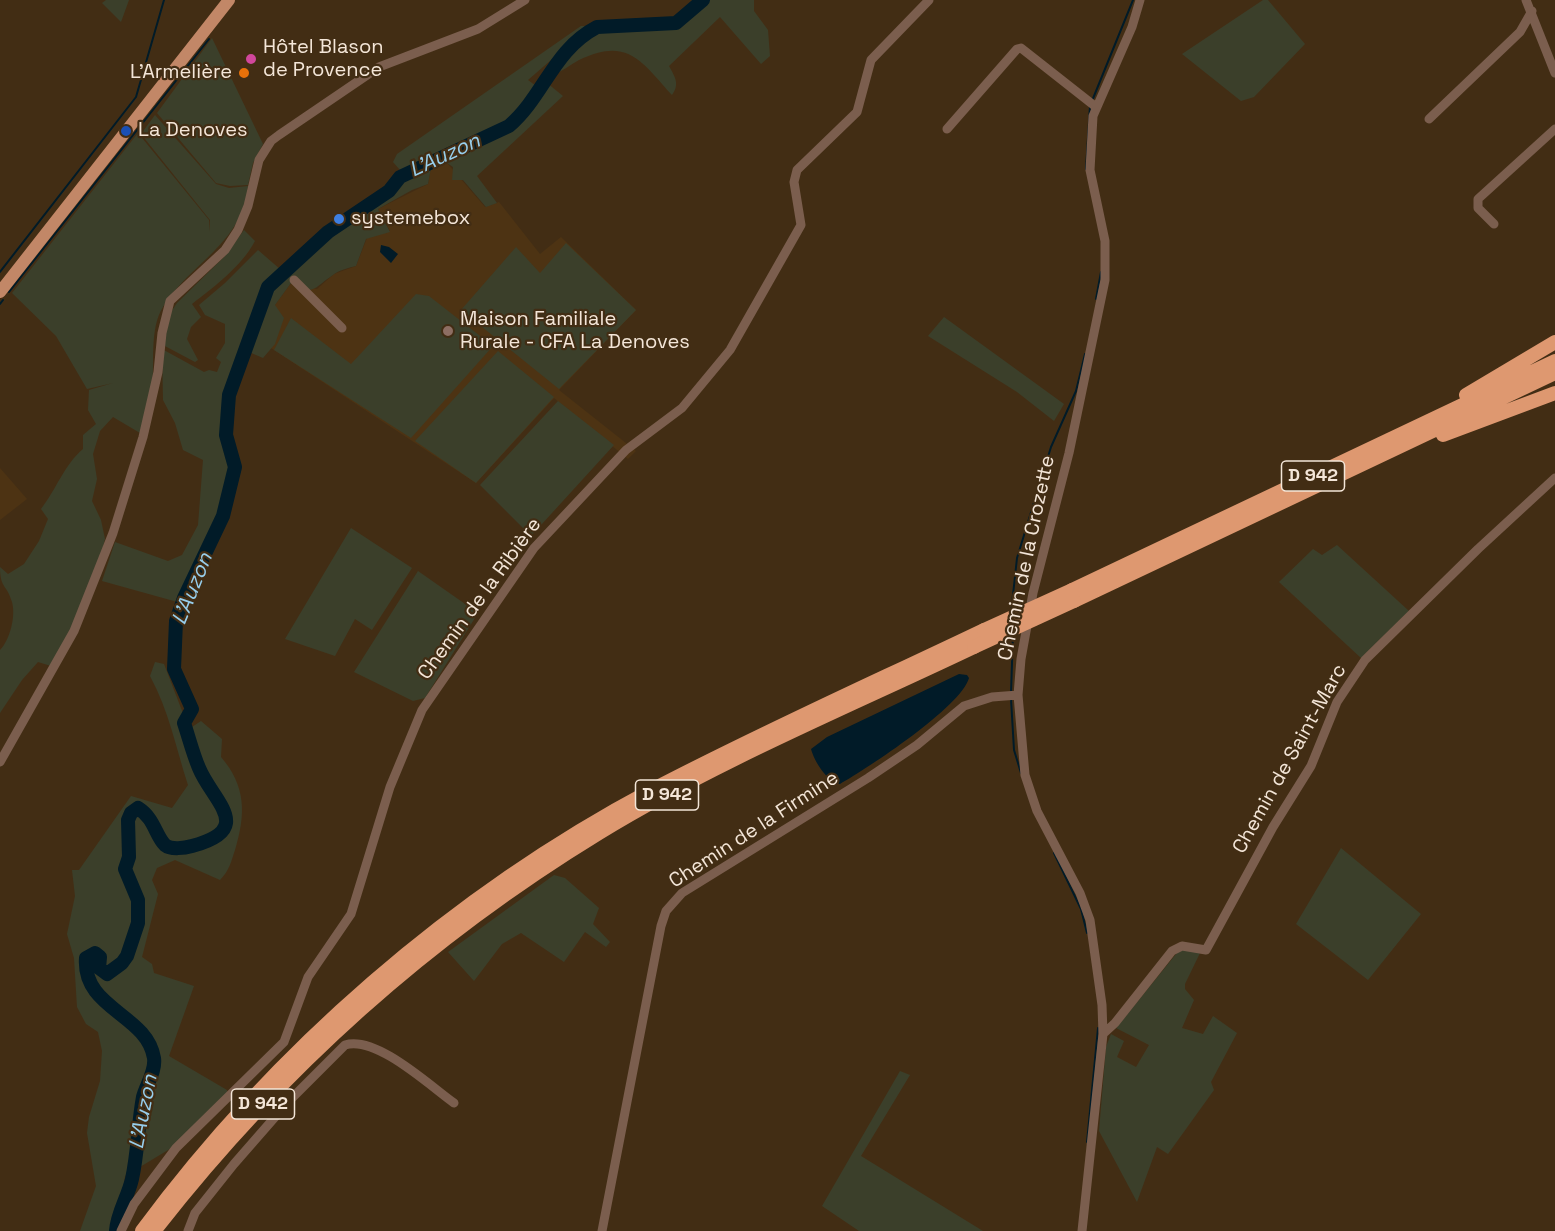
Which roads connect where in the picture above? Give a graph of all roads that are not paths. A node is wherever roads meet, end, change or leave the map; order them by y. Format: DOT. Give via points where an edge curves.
graph roads {
  1 [pos="229,0"];
  2 [pos="525,0"];
  3 [pos="930,0"];
  4 [pos="1140,0"];
  5 [pos="1526,0"];
  6 [pos="1532,11"];
  7 [pos="1555,70"];
  8 [pos="1096,107"];
  9 [pos="1429,119"];
  10 [pos="947,129"];
  11 [pos="1555,129"];
  12 [pos="1494,224"];
  13 [pos="294,280"];
  14 [pos="0,292"];
  15 [pos="342,328"];
  16 [pos="1555,342"];
  17 [pos="1555,361"];
  18 [pos="1555,373"];
  19 [pos="1555,393"];
  20 [pos="1362,458"];
  21 [pos="1555,478"];
  22 [pos="1073,596"];
  23 [pos="1018,695"];
  24 [pos="0,762"];
  25 [pos="1103,1034"];
  26 [pos="454,1103"];
  27 [pos="121,1231"];
  28 [pos="142,1231"];
  29 [pos="154,1231"];
  30 [pos="188,1231"];
  31 [pos="602,1231"];
  32 [pos="1082,1231"];
  1 -- 14 [label="main road"];
  2 -- 24 [label="street" via="478,28 379,66 266,148 238,230 225,250 170,301 162,333 159,372 143,437 113,532 74,631"];
  3 -- 27 [label="street, Chemin de la Ribière" via="871,60 857,112 797,170 794,182 801,225 730,350 682,408 626,450 534,548 422,710 390,787 351,914 308,977 290,1031 177,1148 134,1204"];
  4 -- 8 [label="street, Chemin de la Crozette"];
  5 -- 6 [label="street"];
  6 -- 7 [label="street"];
  6 -- 9 [label="street" via="1520,32"];
  8 -- 10 [label="street" via="1021,48"];
  8 -- 23 [label="street, Chemin de la Crozette" via="1090,170 1105,241 1105,280 1069,453 1034,593"];
  11 -- 12 [label="street" via="1478,199 1478,208"];
  13 -- 15 [label="street"];
  16 -- 20 [label="highway, D 942"];
  17 -- 20 [label="highway, D 942"];
  18 -- 20 [label="highway, D 942"];
  19 -- 20 [label="highway, D 942"];
  20 -- 22 [label="highway, D 942"];
  21 -- 25 [label="street, Chemin de Saint-Marc" via="1365,660 1337,702 1311,766 1206,950 1182,946 1172,951"];
  22 -- 28 [label="highway, D 942, bridge" via="984,630 651,791 561,845 455,918 378,979 284,1067 209,1146"];
  22 -- 29 [label="highway, D 942, bridge" via="657,800 513,889 350,1018 217,1152"];
  23 -- 25 [label="street, Chemin de la Crozette" via="1025,775 1037,811 1090,920"];
  23 -- 31 [label="street, Chemin de la Firmine" via="992,697 964,706 892,763 673,902 661,926"];
  25 -- 32 [label="street, Chemin de la Crozette"];
  26 -- 30 [label="street" via="392,1057 352,1042 345,1045 234,1164 195,1213"];
}
